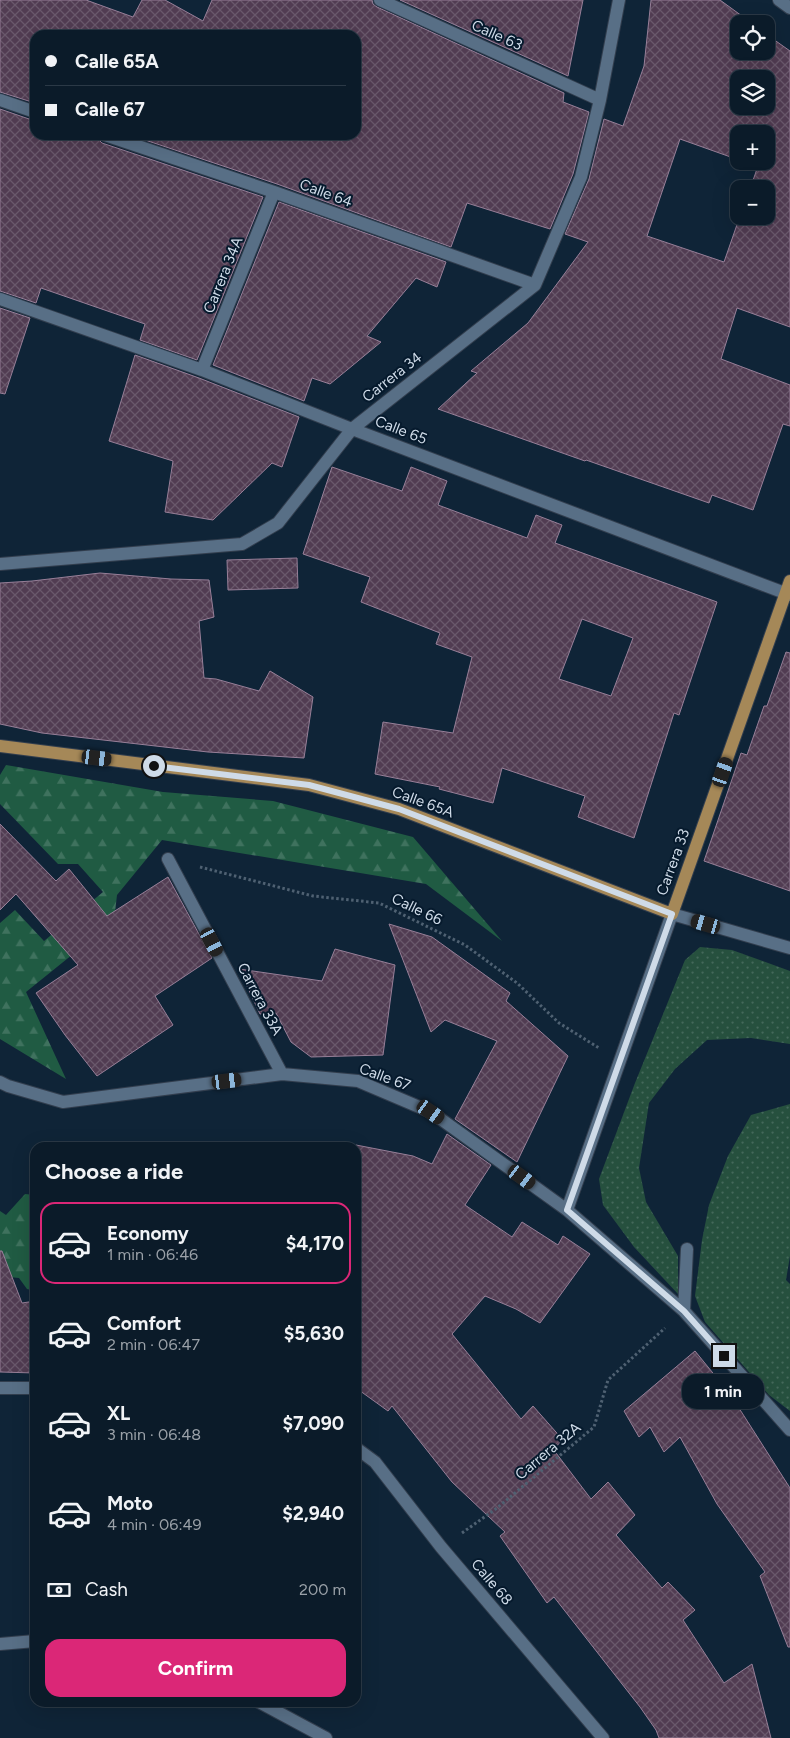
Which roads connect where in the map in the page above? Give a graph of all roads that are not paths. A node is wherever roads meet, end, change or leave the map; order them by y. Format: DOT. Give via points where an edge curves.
graph roads {
  1 [pos="380,0"];
  2 [pos="619,0"];
  3 [pos="779,0"];
  4 [pos="790,8"];
  5 [pos="0,100"];
  6 [pos="600,100"];
  7 [pos="30,110"];
  8 [pos="120,140"];
  9 [pos="274,192"];
  10 [pos="535,286"];
  11 [pos="0,299"];
  12 [pos="202,370"];
  13 [pos="352,428"];
  14 [pos="0,564"];
  15 [pos="789,590"];
  16 [pos="0,746"];
  17 [pos="168,860"];
  18 [pos="672,914"];
  19 [pos="790,948"];
  20 [pos="282,1074"];
  21 [pos="0,1082"];
  22 [pos="567,1210"];
  23 [pos="687,1249"];
  24 [pos="684,1311"];
  25 [pos="0,1388"];
  26 [pos="30,1388"];
  27 [pos="790,1430"];
  28 [pos="361,1452"];
  29 [pos="30,1641"];
  30 [pos="0,1644"];
  31 [pos="268,1707"];
  32 [pos="326,1738"];
  33 [pos="603,1738"];
  1 -- 6 [label="street, Calle 63"];
  2 -- 6 [label="street, Carrera 34"];
  3 -- 4 [label="street"];
  5 -- 7 [label="street"];
  6 -- 10 [label="street, Carrera 34" via="581,177"];
  8 -- 9 [label="street, Calle 64"];
  9 -- 10 [label="street, Calle 64"];
  9 -- 12 [label="street, Carrera 34A"];
  10 -- 13 [label="street, Carrera 34"];
  11 -- 12 [label="street, Calle 65"];
  12 -- 13 [label="street, Calle 65"];
  13 -- 14 [label="street, Carrera 34" via="278,523 242,544"];
  13 -- 15 [label="street, Calle 65"];
  15 -- 18 [label="main road, Carrera 33"];
  16 -- 18 [label="main road, Calle 65A" via="318,788 399,809"];
  17 -- 20 [label="street, Carrera 33A"];
  18 -- 19 [label="street, Calle 65A"];
  18 -- 22 [label="street, Carrera 33"];
  20 -- 21 [label="street, Calle 67" via="63,1102"];
  20 -- 22 [label="street, Calle 67" via="358,1081 431,1112"];
  22 -- 24 [label="street, Calle 67"];
  23 -- 24 [label="street"];
  24 -- 27 [label="street, Calle 67"];
  25 -- 26 [label="street"];
  28 -- 33 [label="street, Calle 68" via="374,1462 441,1547"];
  29 -- 30 [label="street"];
  31 -- 32 [label="street"];
}
